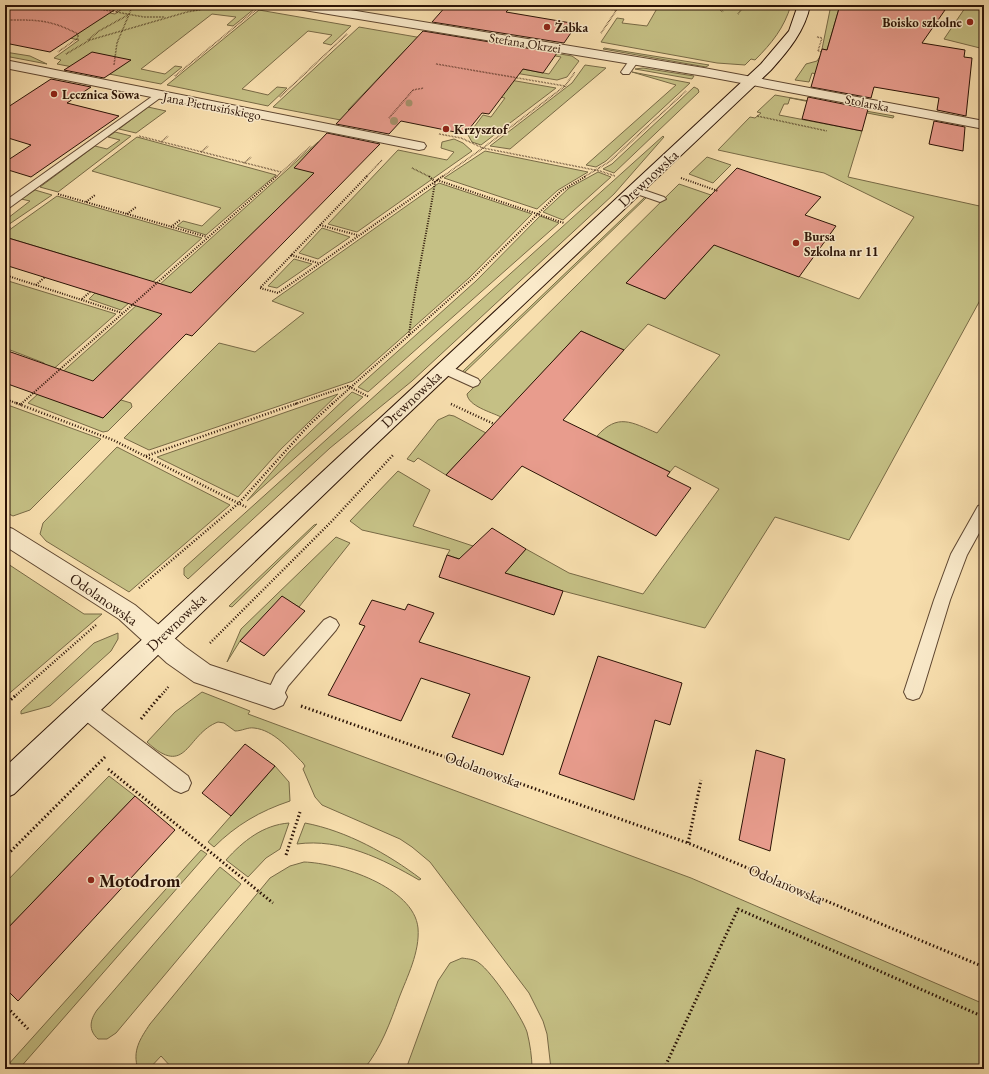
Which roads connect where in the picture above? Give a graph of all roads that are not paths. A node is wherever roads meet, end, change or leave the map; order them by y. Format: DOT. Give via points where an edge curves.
graph roads {
  1 [pos="298,5"];
  2 [pos="804,5"];
  3 [pos="634,60"];
  4 [pos="5,64"];
  5 [pos="626,72"];
  6 [pos="751,81"];
  7 [pos="157,96"];
  8 [pos="984,125"];
  9 [pos="418,146"];
  10 [pos="635,190"];
  11 [pos="660,199"];
  12 [pos="5,206"];
  13 [pos="445,369"];
  14 [pos="473,382"];
  15 [pos="984,510"];
  16 [pos="5,535"];
  17 [pos="330,625"];
  18 [pos="159,640"];
  19 [pos="913,692"];
  20 [pos="274,696"];
  21 [pos="85,709"];
  22 [pos="182,783"];
  23 [pos="5,784"];
  1 -- 3 [label="street, Stefana Okrzei"];
  2 -- 6 [label="street, Drewnowska" via="794,34"];
  3 -- 5 [label="lane"];
  3 -- 6 [label="street, Stefana Okrzei"];
  4 -- 7 [label="street, Jana Pietrusińskiego"];
  6 -- 8 [label="street, Stolarska"];
  6 -- 10 [label="street, Drewnowska"];
  7 -- 9 [label="street, Jana Pietrusińskiego"];
  7 -- 12 [label="lane"];
  10 -- 11 [label="lane"];
  10 -- 13 [label="street, Drewnowska"];
  13 -- 14 [label="lane"];
  13 -- 18 [label="street, Drewnowska"];
  15 -- 19 [label="lane" via="959,554"];
  16 -- 18 [label="street, Odolanowska" via="118,606"];
  17 -- 20 [label="lane" via="282,680"];
  18 -- 20 [label="street, Odolanowska" via="188,665 214,678"];
  18 -- 21 [label="street, Drewnowska"];
  21 -- 22 [label="lane"];
  21 -- 23 [label="street, Drewnowska"];
}
